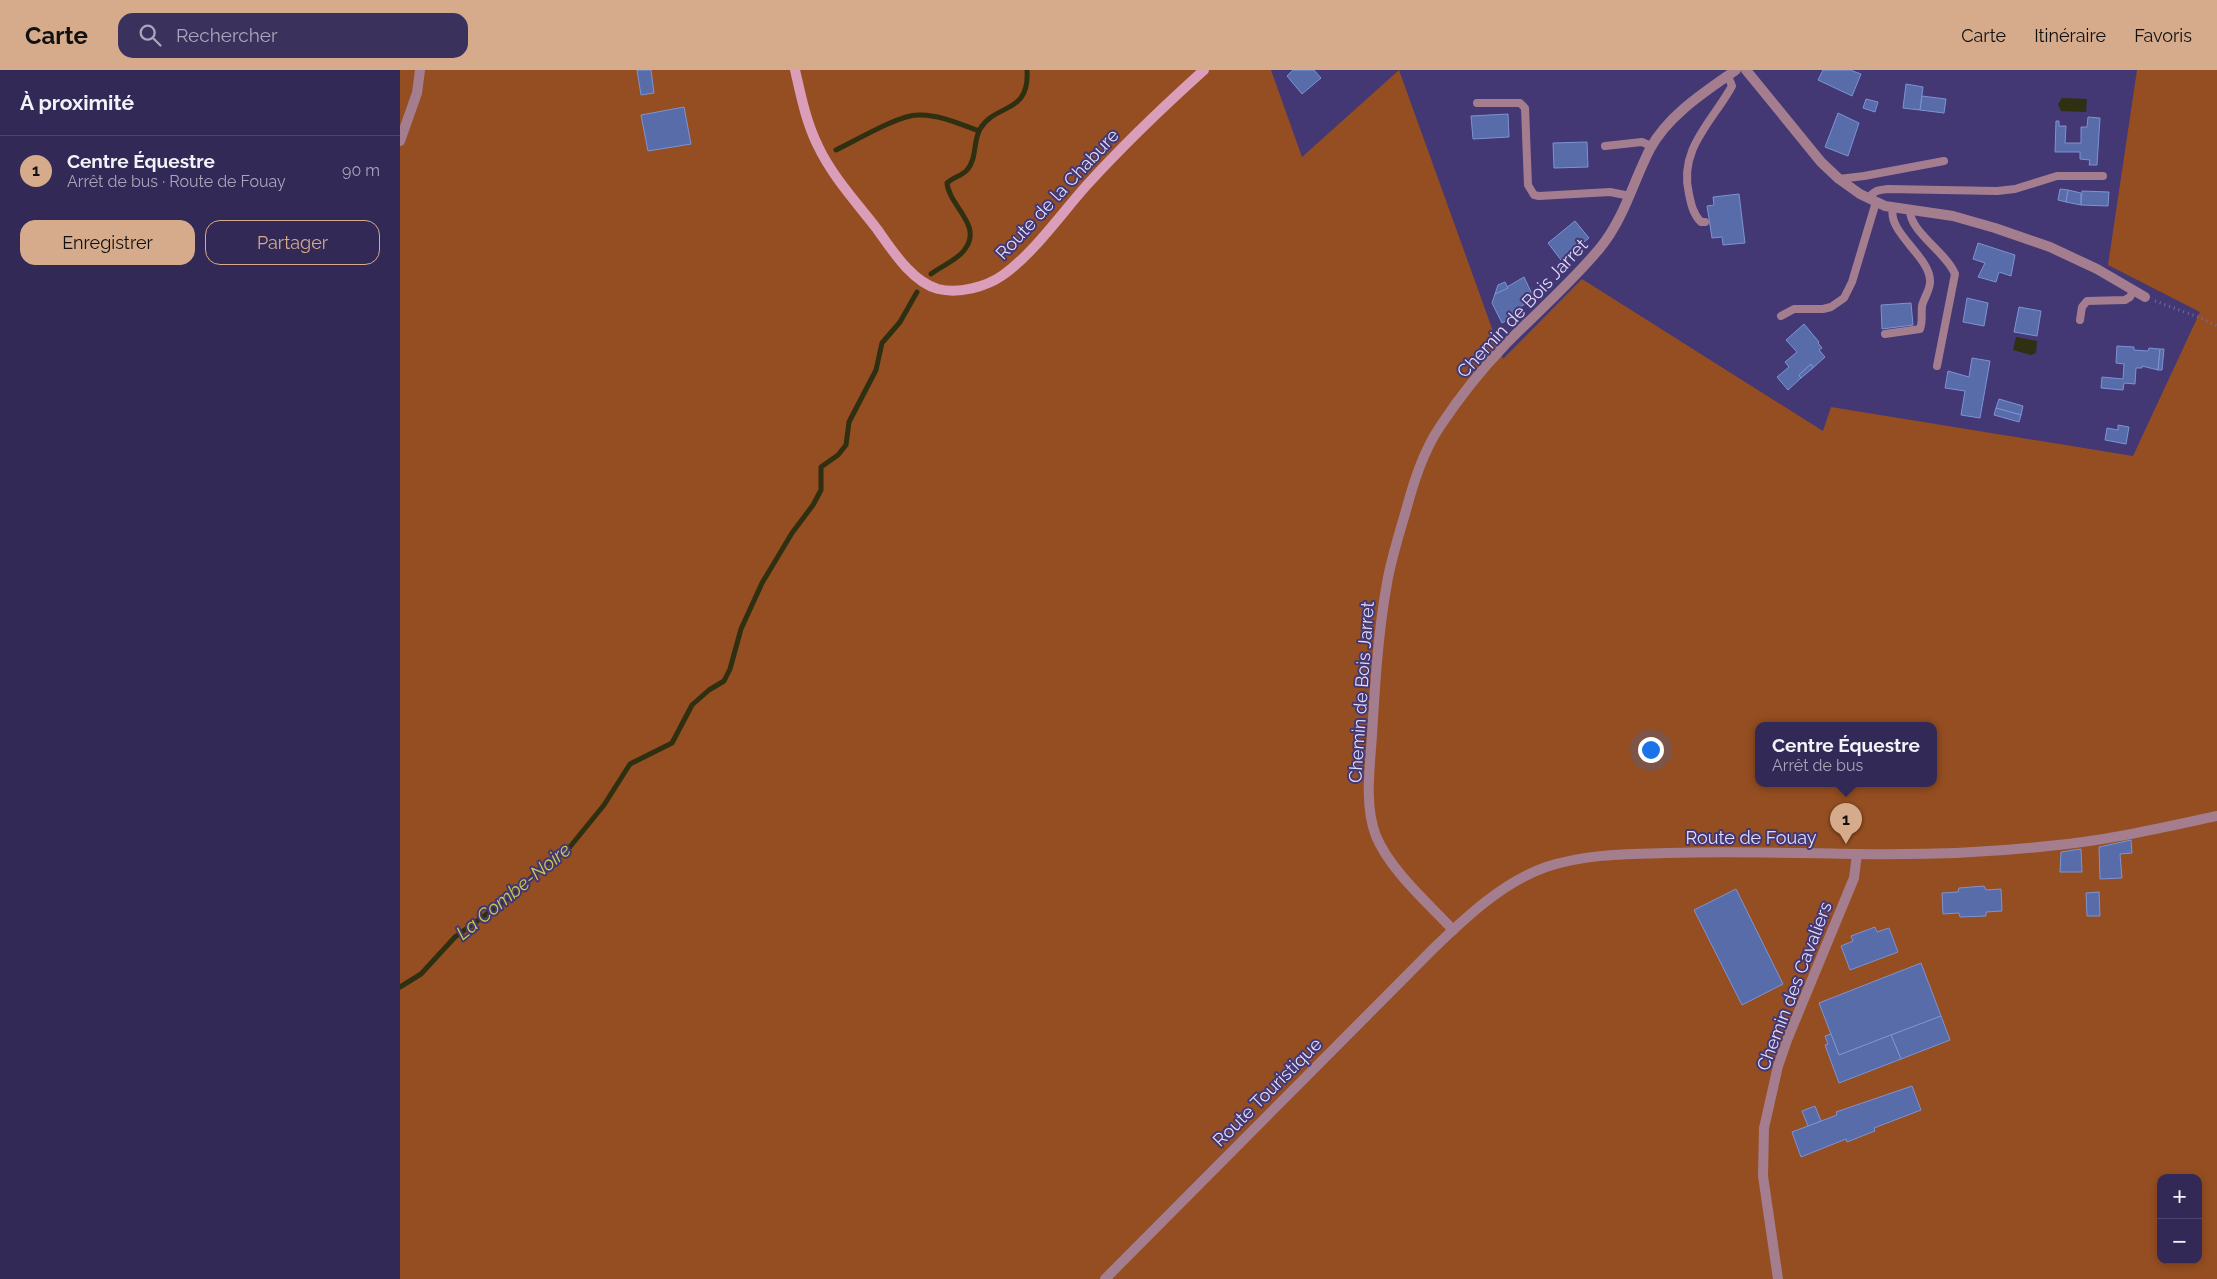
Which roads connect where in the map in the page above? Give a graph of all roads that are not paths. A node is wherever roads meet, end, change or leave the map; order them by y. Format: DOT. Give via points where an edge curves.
graph roads {
  1 [pos="420,70"];
  2 [pos="795,70"];
  3 [pos="1204,70"];
  4 [pos="1746,70"];
  5 [pos="1732,73"];
  6 [pos="1477,103"];
  7 [pos="400,141"];
  8 [pos="1606,146"];
  9 [pos="1651,146"];
  10 [pos="1944,161"];
  11 [pos="2103,176"];
  12 [pos="1839,179"];
  13 [pos="1630,196"];
  14 [pos="1872,200"];
  15 [pos="1893,208"];
  16 [pos="1910,210"];
  17 [pos="1705,222"];
  18 [pos="2133,291"];
  19 [pos="2145,297"];
  20 [pos="1781,316"];
  21 [pos="2080,320"];
  22 [pos="1885,334"];
  23 [pos="1937,366"];
  24 [pos="2217,816"];
  25 [pos="1857,854"];
  26 [pos="1453,930"];
  27 [pos="1105,1279"];
  28 [pos="1778,1279"];
  1 -- 7 [label="street" via="417,94"];
  2 -- 3 [label="main road, Route de la Chabure" via="804,111 818,147 841,182 916,276 938,289 958,291 981,286 1003,275 1022,259 1112,158"];
  4 -- 12 [label="street" via="1821,162"];
  5 -- 9 [label="street, Chemin de Bois Jarret" via="1700,96 1669,124"];
  5 -- 17 [label="lane" via="1732,86 1702,130 1686,168 1692,207 1700,222"];
  6 -- 13 [label="lane" via="1513,102 1525,108 1528,185 1534,194 1610,192"];
  8 -- 9 [label="lane" via="1642,142"];
  9 -- 13 [label="street, Chemin de Bois Jarret"];
  10 -- 12 [label="lane"];
  11 -- 14 [label="lane" via="2057,176 1997,191 1878,190 1872,193"];
  12 -- 14 [label="street"];
  13 -- 26 [label="street, Chemin de Bois Jarret" via="1618,223 1602,246 1502,348 1439,427 1411,491 1387,582 1373,719 1369,784 1371,816 1383,850"];
  14 -- 15 [label="street"];
  14 -- 20 [label="lane" via="1852,282 1844,298 1832,307 1794,309"];
  15 -- 16 [label="street"];
  15 -- 22 [label="lane" via="1893,218 1926,267 1930,279 1920,329"];
  16 -- 18 [label="street" via="1953,216 2050,247 2097,269"];
  16 -- 23 [label="lane" via="1912,222 1949,262 1955,274"];
  18 -- 19 [label="street"];
  18 -- 21 [label="lane" via="2124,300 2086,300"];
  24 -- 25 [label="street, Route de Fouay" via="2050,846"];
  25 -- 26 [label="street, Route de Fouay" via="1694,852 1572,860 1520,879"];
  25 -- 28 [label="street, Chemin des Cavaliers" via="1854,878 1778,1066 1764,1128 1763,1176"];
  26 -- 27 [label="street, Route Touristique"];
}
